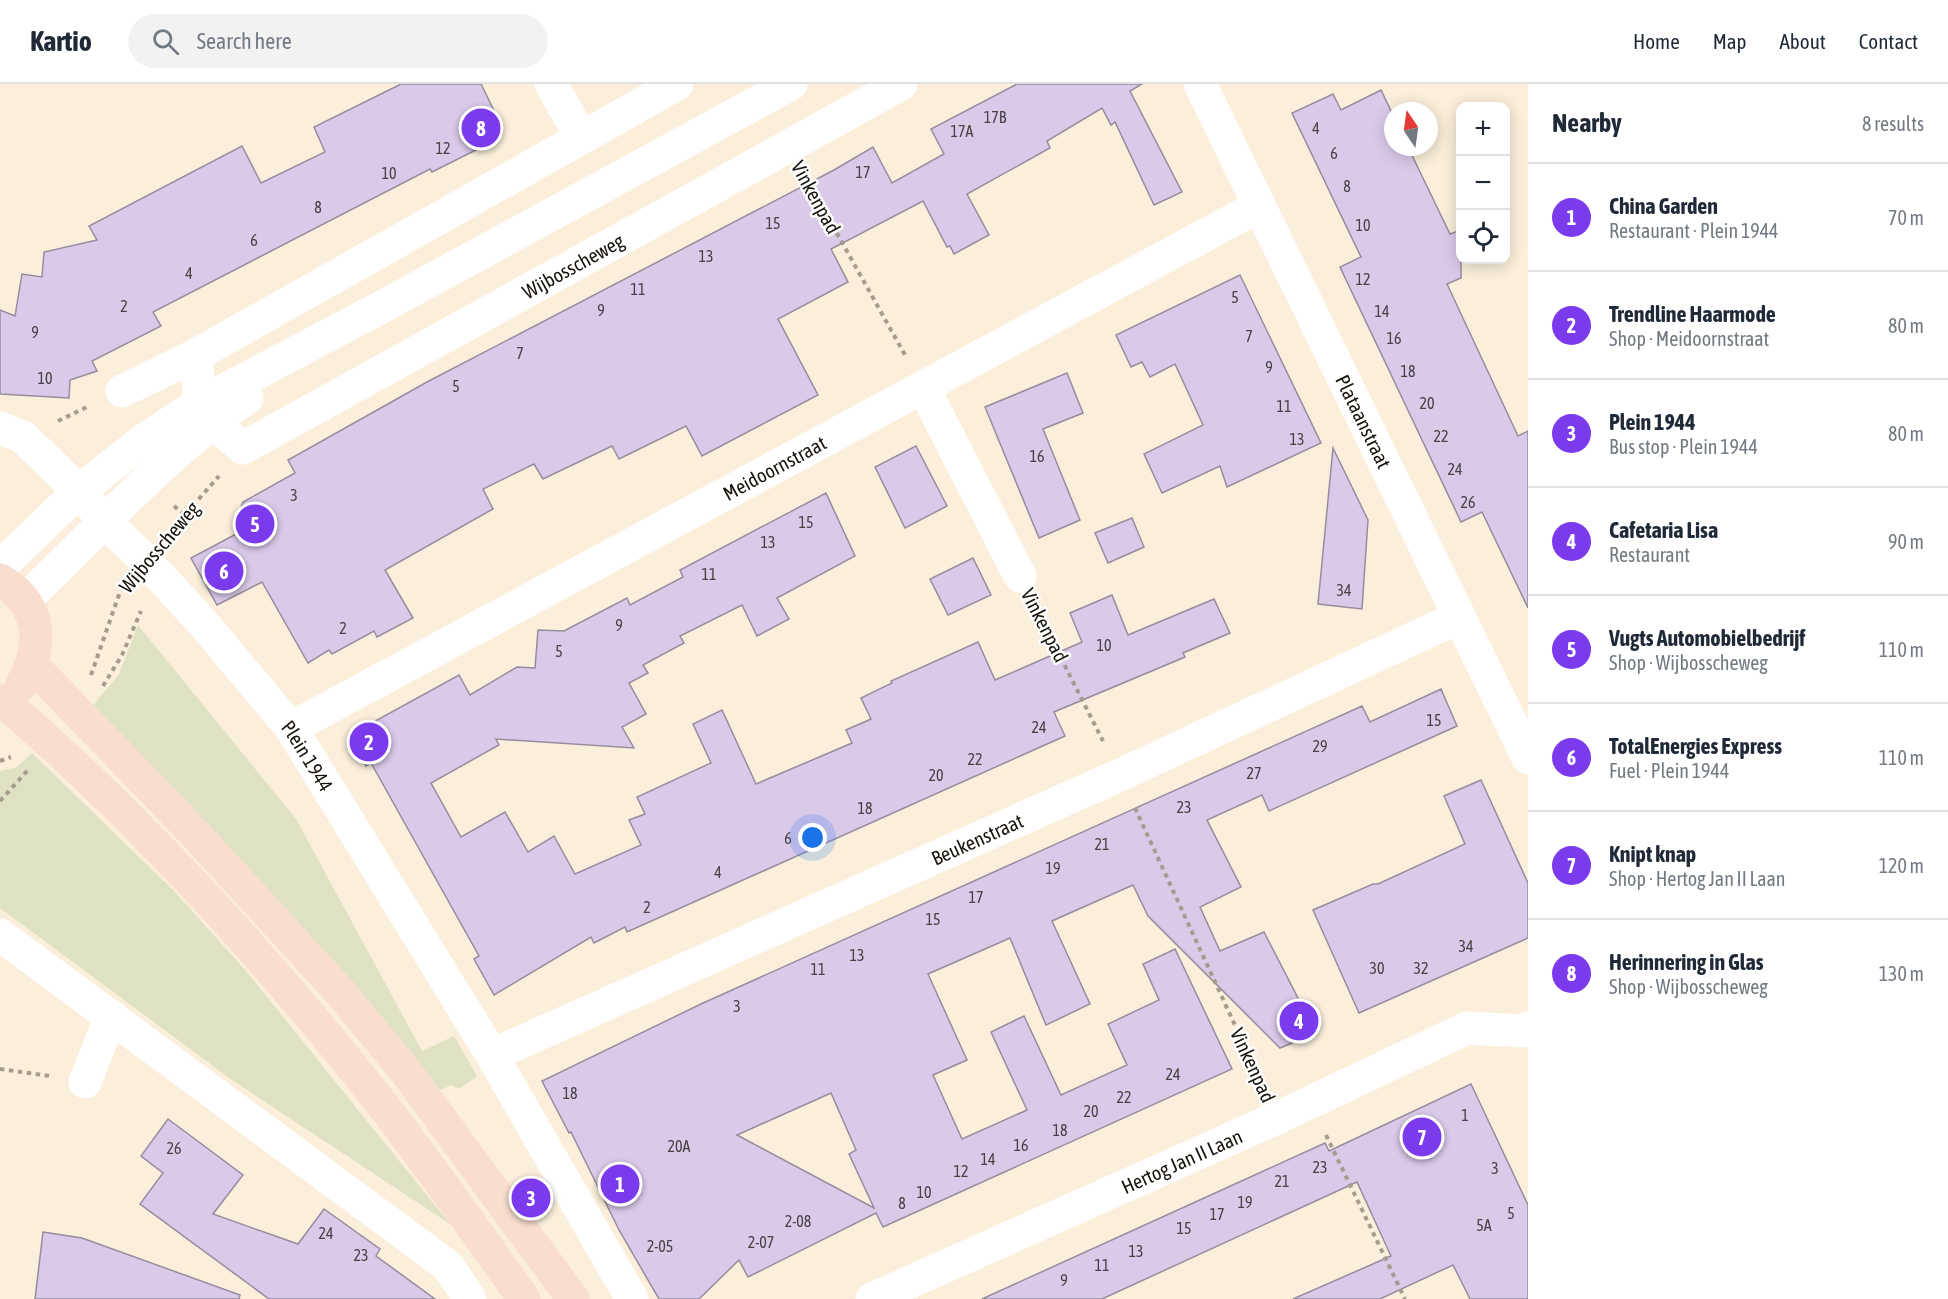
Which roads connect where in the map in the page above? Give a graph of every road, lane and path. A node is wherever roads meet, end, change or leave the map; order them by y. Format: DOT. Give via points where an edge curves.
graph roads {
  1 [pos="550,84"];
  2 [pos="677,84"];
  3 [pos="791,84"];
  4 [pos="901,84"];
  5 [pos="1200,84"];
  6 [pos="582,138"];
  7 [pos="788,146"];
  8 [pos="1259,206"];
  9 [pos="196,355"];
  10 [pos="923,387"];
  11 [pos="122,391"];
  12 [pos="206,412"];
  13 [pos="11,433"];
  14 [pos="243,448"];
  15 [pos="79,491"];
  16 [pos="106,523"];
  17 [pos="145,560"];
  18 [pos="0,567"];
  19 [pos="1020,576"];
  20 [pos="12,591"];
  21 [pos="1459,617"];
  22 [pos="32,665"];
  23 [pos="68,701"];
  24 [pos="2,702"];
  25 [pos="291,728"];
  26 [pos="38,730"];
  27 [pos="1528,758"];
  28 [pos="0,761"];
  29 [pos="1120,775"];
  30 [pos="0,935"];
  31 [pos="111,1016"];
  32 [pos="1526,1034"];
  33 [pos="492,1056"];
  34 [pos="0,1069"];
  35 [pos="85,1082"];
  36 [pos="1310,1102"];
  37 [pos="1278,1118"];
  38 [pos="470,1299"];
  39 [pos="524,1299"];
  40 [pos="573,1299"];
  41 [pos="632,1299"];
  42 [pos="872,1299"];
  43 [pos="1405,1299"];
  1 -- 6 [label="street"];
  2 -- 6 [label="street"];
  3 -- 12 [label="street" via="378,309"];
  4 -- 7 [label="street, Wijbosscheweg"];
  5 -- 8 [label="street, Plataanstraat"];
  6 -- 9 [label="street"];
  7 -- 10 [label="path, Vinkenpad"];
  7 -- 14 [label="street, Wijbosscheweg"];
  8 -- 10 [label="street, Meidoornstraat"];
  8 -- 21 [label="street, Plataanstraat"];
  9 -- 11 [label="street"];
  9 -- 12 [label="street"];
  10 -- 19 [label="street, Vinkenpad"];
  10 -- 25 [label="street, Meidoornstraat"];
  11 -- 13 [label="path"];
  12 -- 14 [label="street"];
  12 -- 15 [label="street" via="144,440"];
  12 -- 16 [label="street"];
  13 -- 15 [label="street, Plein 1944"];
  14 -- 17 [label="path, Wijbosscheweg"];
  15 -- 16 [label="street, Plein 1944"];
  15 -- 18 [label="street"];
  16 -- 17 [label="street, Plein 1944"];
  16 -- 20 [label="street"];
  17 -- 23 [label="path, Wijbosscheweg" via="117,593 91,676"];
  17 -- 25 [label="street, Plein 1944"];
  19 -- 29 [label="path, Vinkenpad"];
  20 -- 22 [label="main road" via="36,632"];
  21 -- 27 [label="street, Plataanstraat"];
  21 -- 29 [label="street, Beukenstraat"];
  22 -- 23 [label="main road"];
  22 -- 24 [label="main road" via="21,686"];
  23 -- 40 [label="main road" via="340,992 404,1069"];
  24 -- 26 [label="main road"];
  25 -- 33 [label="street, Plein 1944"];
  26 -- 28 [label="path" via="14,756"];
  26 -- 39 [label="main road" via="176,868 308,1014 375,1095"];
  29 -- 33 [label="street, Beukenstraat"];
  29 -- 37 [label="path, Vinkenpad"];
  30 -- 31 [label="street"];
  31 -- 35 [label="street"];
  31 -- 38 [label="street" via="448,1266"];
  32 -- 36 [label="street, Hertog Jan II Laan" via="1467,1028"];
  33 -- 41 [label="street, Plein 1944"];
  34 -- 35 [label="path"];
  36 -- 37 [label="street, Hertog Jan II Laan"];
  36 -- 43 [label="path"];
  37 -- 42 [label="street, Hertog Jan II Laan"];
}
